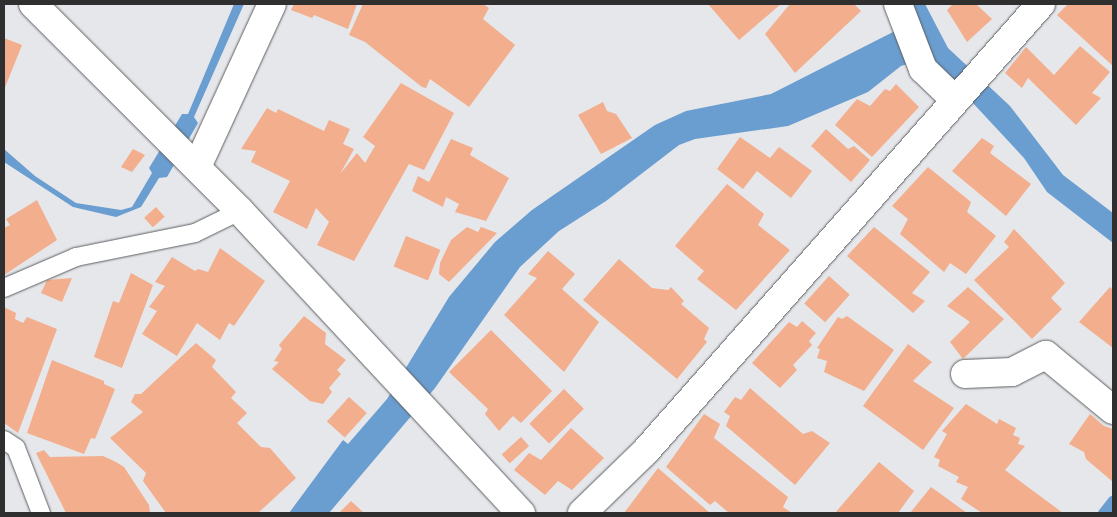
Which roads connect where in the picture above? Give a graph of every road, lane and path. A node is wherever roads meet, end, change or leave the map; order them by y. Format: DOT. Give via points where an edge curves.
graph roads {
  1 [pos="33,4"];
  2 [pos="272,4"];
  3 [pos="898,4"];
  4 [pos="1041,4"];
  5 [pos="955,100"];
  6 [pos="197,167"];
  7 [pos="240,211"];
  8 [pos="4,288"];
  9 [pos="965,374"];
  10 [pos="1113,410"];
  11 [pos="4,440"];
  12 [pos="41,513"];
  13 [pos="521,513"];
  14 [pos="582,513"];
  1 -- 6 [label="street"];
  2 -- 6 [label="street"];
  3 -- 5 [label="street" via="923,69"];
  4 -- 5 [label="street"];
  5 -- 14 [label="street" via="645,452"];
  6 -- 7 [label="street"];
  7 -- 8 [label="lane" via="195,233 76,257"];
  7 -- 13 [label="street"];
  9 -- 10 [label="street" via="1012,372 1046,355"];
  11 -- 12 [label="lane" via="16,448"];
}
